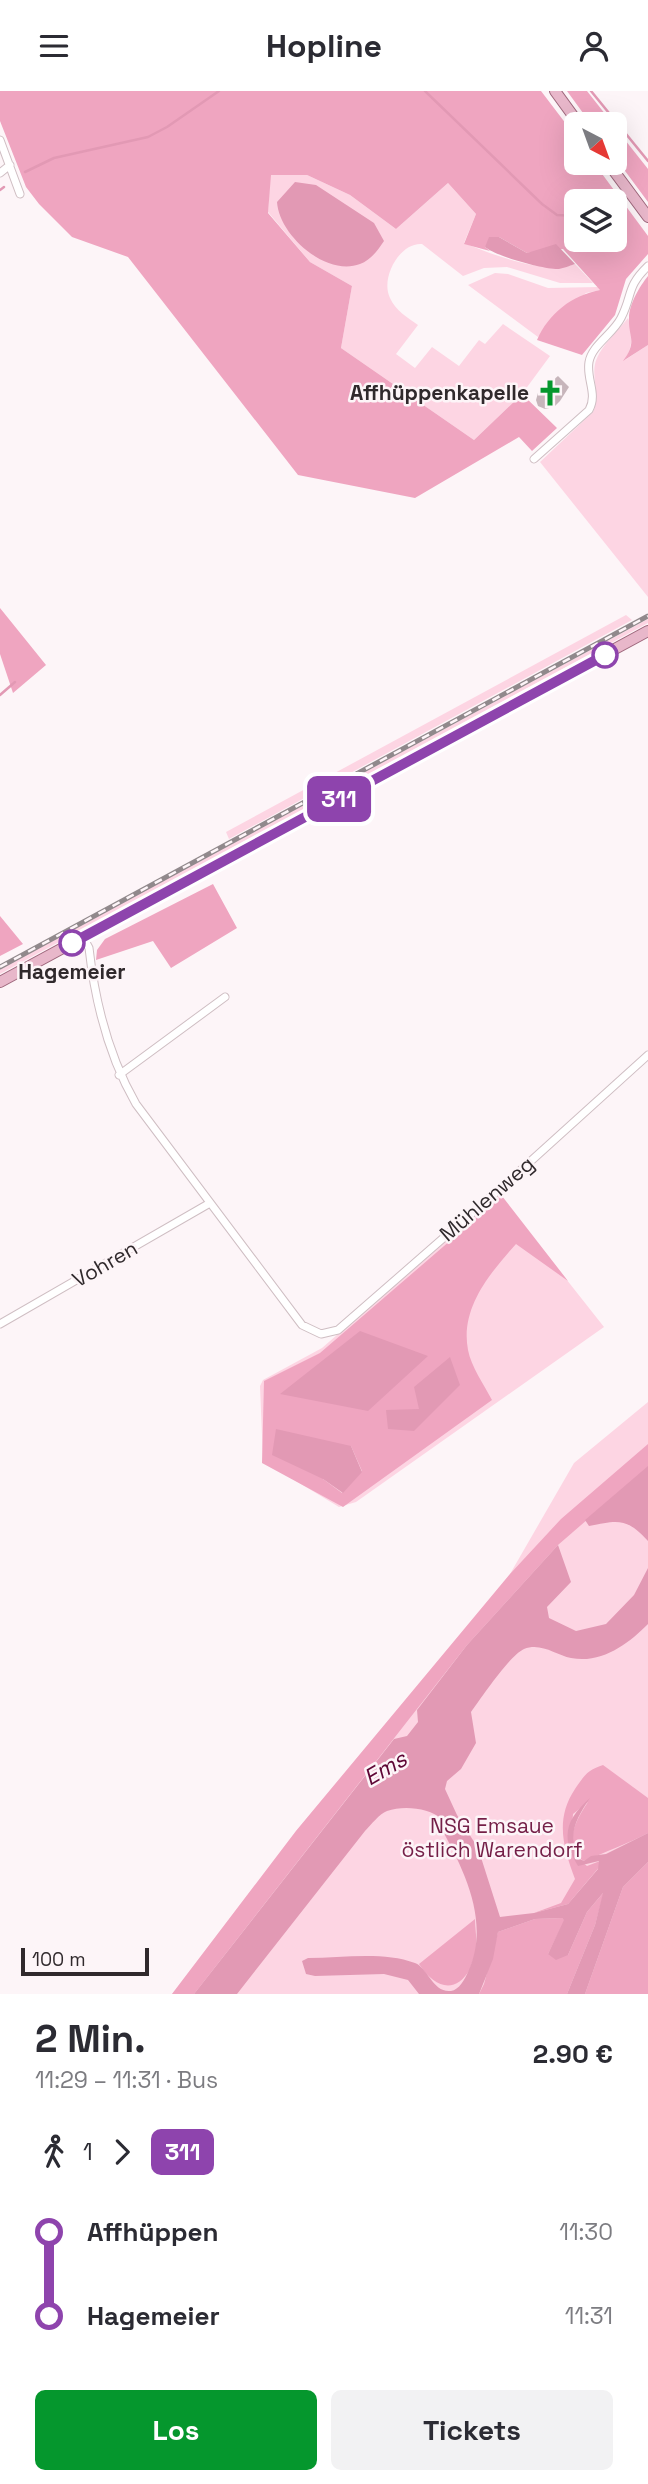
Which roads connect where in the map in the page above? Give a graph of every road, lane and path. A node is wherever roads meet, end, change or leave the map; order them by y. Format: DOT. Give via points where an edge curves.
graph roads {
  1 [pos="555,91"];
  2 [pos="570,112"];
  3 [pos="0,140"];
  4 [pos="10,165"];
  5 [pos="0,173"];
  6 [pos="617,175"];
  7 [pos="20,194"];
  8 [pos="648,218"];
  9 [pos="648,266"];
  10 [pos="534,459"];
  11 [pos="648,631"];
  12 [pos="83,937"];
  13 [pos="0,982"];
  14 [pos="225,997"];
  15 [pos="648,1055"];
  16 [pos="119,1075"];
  17 [pos="209,1203"];
  18 [pos="0,1324"];
  1 -- 2 [label="main road"];
  3 -- 4 [label="street"];
  4 -- 5 [label="street"];
  4 -- 7 [label="street"];
  6 -- 8 [label="main road"];
  9 -- 10 [label="street" via="630,287 622,317 592,353 594,401 589,410"];
  11 -- 12 [label="main road"];
  12 -- 13 [label="main road"];
  12 -- 16 [label="street"];
  14 -- 16 [label="street"];
  15 -- 17 [label="street, Mühlenweg" via="338,1330 321,1334 302,1325"];
  16 -- 17 [label="street"];
  17 -- 18 [label="street, Vohren"];
}
